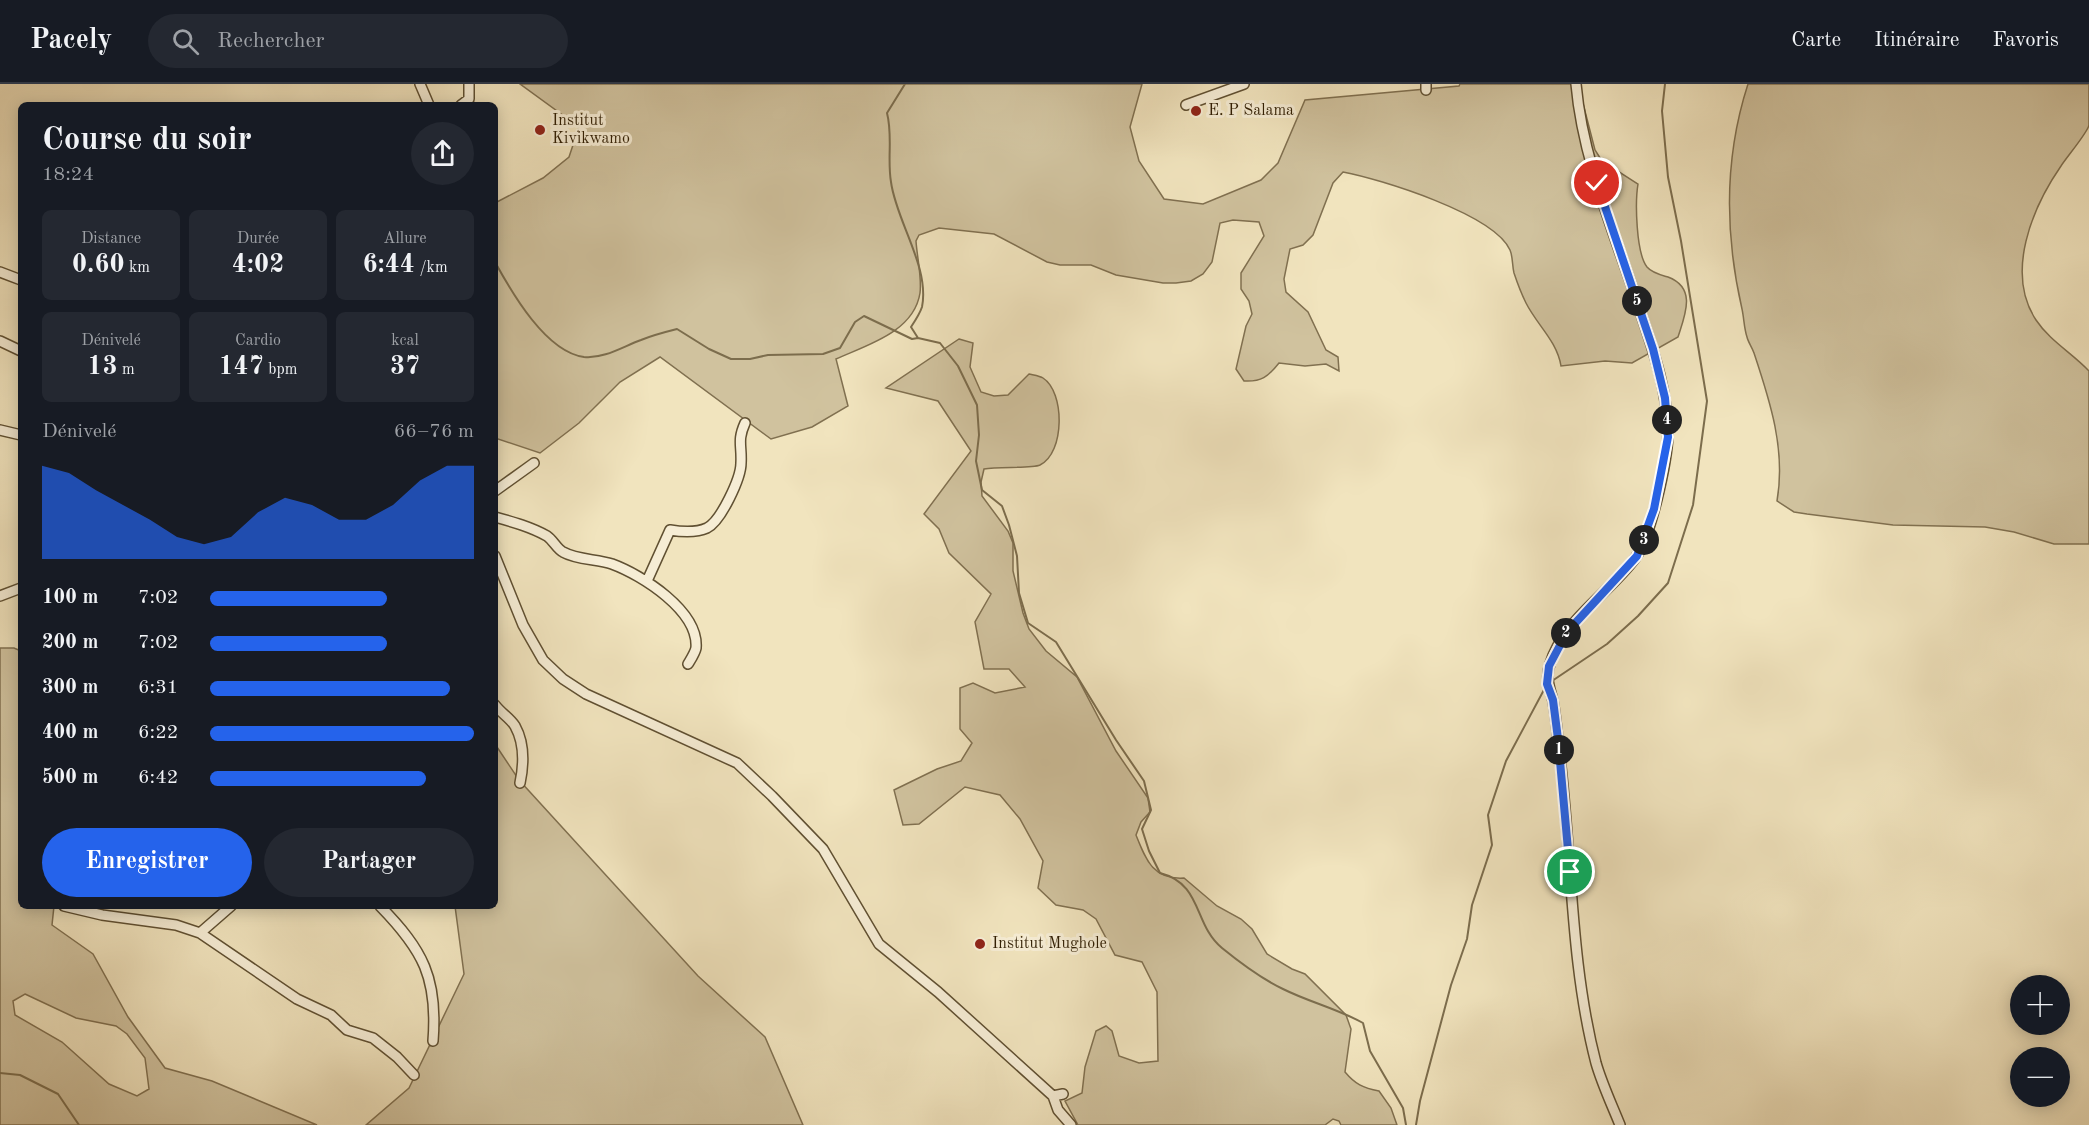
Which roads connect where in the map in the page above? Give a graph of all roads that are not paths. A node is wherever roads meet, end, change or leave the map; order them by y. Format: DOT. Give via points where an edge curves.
graph roads {
  1 [pos="420,84"];
  2 [pos="468,84"];
  3 [pos="1244,84"];
  4 [pos="1576,84"];
  5 [pos="428,102"];
  6 [pos="464,102"];
  7 [pos="1186,105"];
  8 [pos="0,272"];
  9 [pos="18,279"];
  10 [pos="0,341"];
  11 [pos="18,350"];
  12 [pos="746,423"];
  13 [pos="0,430"];
  14 [pos="18,434"];
  15 [pos="534,463"];
  16 [pos="498,489"];
  17 [pos="498,518"];
  18 [pos="498,563"];
  19 [pos="647,581"];
  20 [pos="18,589"];
  21 [pos="0,596"];
  22 [pos="688,664"];
  23 [pos="498,708"];
  24 [pos="520,783"];
  25 [pos="77,909"];
  26 [pos="228,909"];
  27 [pos="383,909"];
  28 [pos="200,933"];
  29 [pos="433,1041"];
  30 [pos="414,1075"];
  31 [pos="1063,1094"];
  32 [pos="1053,1096"];
  33 [pos="1071,1125"];
  34 [pos="1620,1125"];
  1 -- 5 [label="street"];
  2 -- 6 [label="street"];
  3 -- 7 [label="street"];
  4 -- 34 [label="street" via="1597,183 1655,359 1665,398 1668,437 1654,509 1637,556 1567,632 1549,666 1547,684 1558,739 1587,1011 1597,1064"];
  8 -- 9 [label="street"];
  10 -- 11 [label="street"];
  12 -- 19 [label="street" via="739,437 741,463 737,480 715,522 696,530 670,530"];
  13 -- 14 [label="street"];
  15 -- 16 [label="street"];
  17 -- 19 [label="street" via="549,537 563,552 612,564"];
  18 -- 32 [label="street" via="523,625 543,660 586,694 737,763 823,849 879,944"];
  19 -- 22 [label="street" via="663,592 687,620 696,650"];
  20 -- 21 [label="street"];
  23 -- 24 [label="street" via="516,727 524,765"];
  25 -- 28 [label="street" via="176,925"];
  26 -- 28 [label="street"];
  27 -- 29 [label="street" via="404,931 430,976"];
  28 -- 30 [label="street" via="297,999 331,1015 347,1030 373,1038"];
  31 -- 32 [label="street"];
  32 -- 33 [label="street" via="1058,1110"];
}
